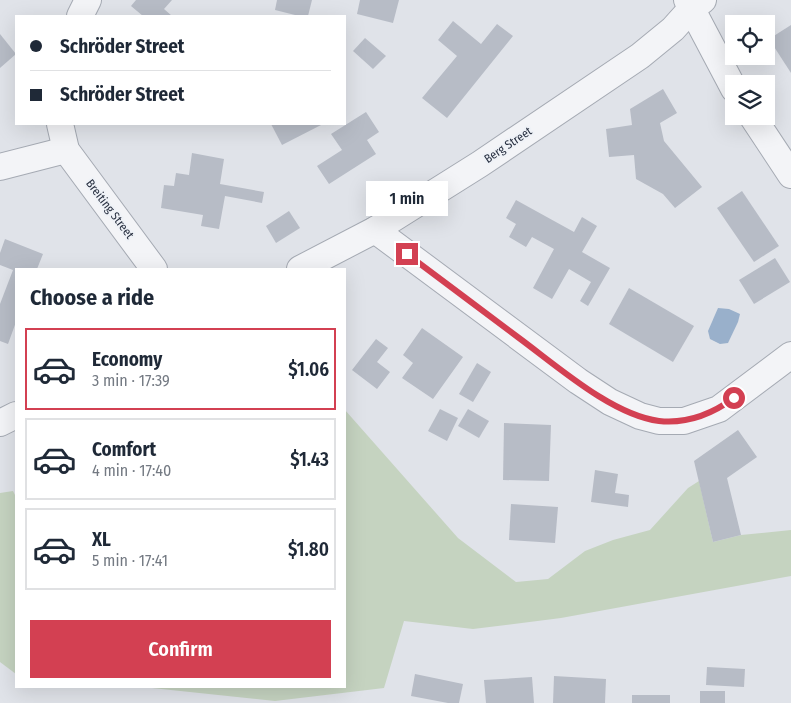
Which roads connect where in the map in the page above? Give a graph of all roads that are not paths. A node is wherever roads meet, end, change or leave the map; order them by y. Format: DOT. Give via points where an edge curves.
graph roads {
  1 [pos="88,0"];
  2 [pos="694,3"];
  3 [pos="80,15"];
  4 [pos="727,75"];
  5 [pos="60,125"];
  6 [pos="758,125"];
  7 [pos="66,150"];
  8 [pos="0,167"];
  9 [pos="791,175"];
  10 [pos="376,230"];
  11 [pos="153,268"];
  12 [pos="302,268"];
  13 [pos="791,355"];
  14 [pos="15,416"];
  15 [pos="0,423"];
  1 -- 3 [label="street"];
  2 -- 4 [label="street"];
  2 -- 10 [label="street, Berg Street" via="673,29 640,56"];
  5 -- 7 [label="street, Breiting Street"];
  6 -- 9 [label="street"];
  7 -- 8 [label="street"];
  7 -- 11 [label="street, Breiting Street"];
  10 -- 12 [label="street, Berg Street"];
  10 -- 13 [label="street" via="578,381 610,402 640,416 684,421 719,409"];
  14 -- 15 [label="street"];
}
